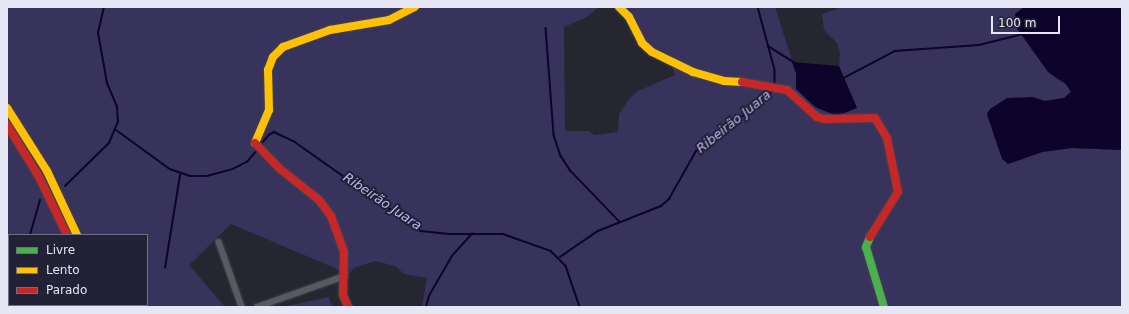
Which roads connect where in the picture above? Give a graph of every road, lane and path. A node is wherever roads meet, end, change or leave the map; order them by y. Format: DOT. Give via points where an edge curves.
graph roads {
  1 [pos="415,7"];
  2 [pos="619,7"];
  3 [pos="7,108"];
  4 [pos="7,125"];
  5 [pos="67,234"];
  6 [pos="77,234"];
  7 [pos="219,242"];
  8 [pos="345,276"];
  9 [pos="242,307"];
  10 [pos="257,307"];
  11 [pos="348,307"];
  12 [pos="884,307"];
  1 -- 8 [label="main road" via="389,20 330,30 283,47 273,57 268,70 269,110 254,143 285,173 312,194 331,216 343,244"];
  2 -- 12 [label="main road" via="629,18 642,43 658,57 724,81 753,82 787,90 817,117 824,119 875,118 887,138 898,184 898,192 888,212 871,234 866,247"];
  3 -- 6 [label="main road" via="47,171"];
  4 -- 5 [label="main road" via="41,181"];
  7 -- 9 [label="street"];
  8 -- 10 [label="street"];
  8 -- 11 [label="main road" via="344,295"];
}
